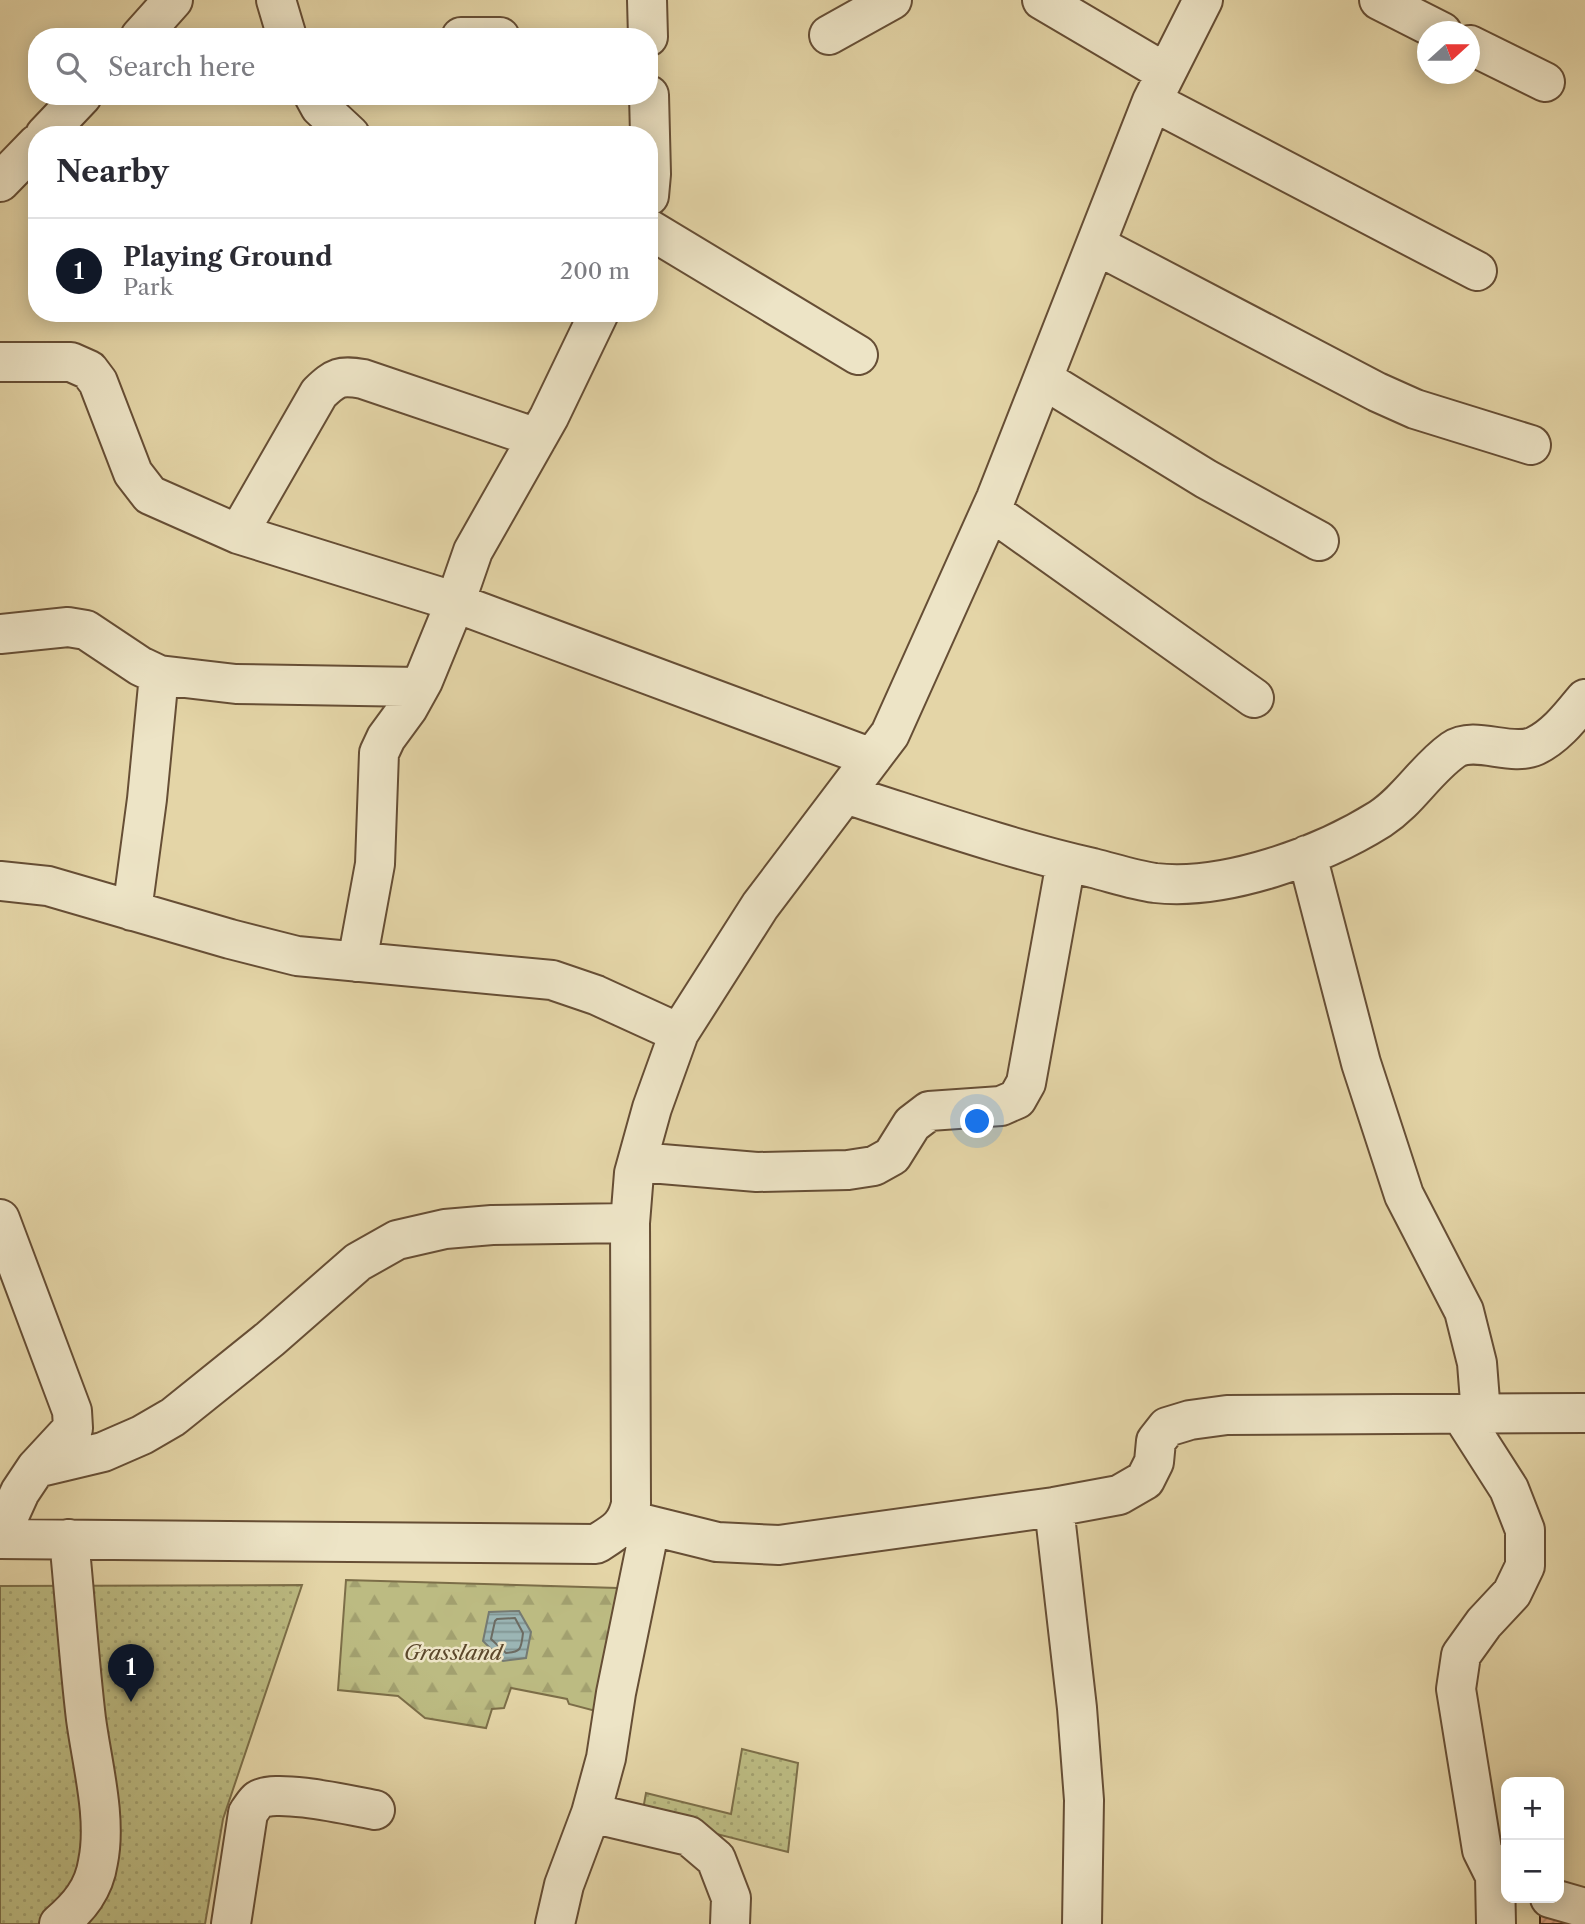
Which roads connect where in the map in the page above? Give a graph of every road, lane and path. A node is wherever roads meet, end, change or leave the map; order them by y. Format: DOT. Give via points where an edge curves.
graph roads {
  1 [pos="173,0"];
  2 [pos="275,0"];
  3 [pos="647,0"];
  4 [pos="892,0"];
  5 [pos="1042,0"];
  6 [pos="1203,0"];
  7 [pos="1379,0"];
  8 [pos="1420,21"];
  9 [pos="148,28"];
  10 [pos="284,28"];
  11 [pos="648,28"];
  12 [pos="829,35"];
  13 [pos="1480,50"];
  14 [pos="1545,82"];
  15 [pos="1159,87"];
  16 [pos="73,105"];
  17 [pos="328,105"];
  18 [pos="649,105"];
  19 [pos="54,126"];
  20 [pos="343,126"];
  21 [pos="650,126"];
  22 [pos="28,153"];
  23 [pos="0,182"];
  24 [pos="658,234"];
  25 [pos="1096,245"];
  26 [pos="1477,271"];
  27 [pos="595,322"];
  28 [pos="858,355"];
  29 [pos="0,362"];
  30 [pos="1043,379"];
  31 [pos="537,438"];
  32 [pos="1531,445"];
  33 [pos="991,511"];
  34 [pos="238,534"];
  35 [pos="1319,541"];
  36 [pos="455,603"];
  37 [pos="0,634"];
  38 [pos="159,675"];
  39 [pos="419,687"];
  40 [pos="1254,698"];
  41 [pos="1585,699"];
  42 [pos="872,758"];
  43 [pos="845,794"];
  44 [pos="1307,855"];
  45 [pos="1066,862"];
  46 [pos="0,881"];
  47 [pos="132,911"];
  48 [pos="357,962"];
  49 [pos="679,1033"];
  50 [pos="638,1163"];
  51 [pos="0,1219"];
  52 [pos="630,1223"];
  53 [pos="1585,1413"];
  54 [pos="1471,1414"];
  55 [pos="36,1468"];
  56 [pos="1054,1507"];
  57 [pos="639,1523"];
  58 [pos="0,1538"];
  59 [pos="69,1539"];
  60 [pos="375,1810"];
  61 [pos="592,1813"];
  62 [pos="1500,1879"];
  63 [pos="1564,1902"];
  64 [pos="1585,1908"];
  65 [pos="60,1924"];
  66 [pos="231,1924"];
  67 [pos="555,1924"];
  68 [pos="730,1924"];
  69 [pos="1082,1924"];
  70 [pos="1496,1924"];
  1 -- 9 [label="street"];
  2 -- 10 [label="street"];
  3 -- 11 [label="street"];
  4 -- 12 [label="street"];
  5 -- 15 [label="street"];
  6 -- 15 [label="street"];
  7 -- 8 [label="street"];
  13 -- 14 [label="street"];
  15 -- 25 [label="street"];
  15 -- 26 [label="street"];
  16 -- 19 [label="street"];
  17 -- 20 [label="street"];
  18 -- 21 [label="street"];
  22 -- 23 [label="street"];
  24 -- 28 [label="street"];
  25 -- 30 [label="street"];
  25 -- 32 [label="street" via="1377,392 1415,409"];
  27 -- 31 [label="street"];
  29 -- 34 [label="street" via="71,362 89,370 98,382 133,473 150,495"];
  30 -- 33 [label="street"];
  30 -- 35 [label="street" via="1206,479"];
  31 -- 34 [label="street" via="363,379 333,379 320,393"];
  31 -- 36 [label="street" via="473,551"];
  33 -- 40 [label="street"];
  33 -- 42 [label="street" via="890,734"];
  34 -- 36 [label="street"];
  36 -- 39 [label="street"];
  36 -- 42 [label="street"];
  37 -- 38 [label="street" via="68,627 86,630"];
  38 -- 39 [label="street" via="236,684"];
  38 -- 47 [label="street"];
  39 -- 48 [label="street" via="379,753 375,864"];
  41 -- 44 [label="street" via="1558,730 1534,747 1455,748 1408,798 1382,818"];
  42 -- 43 [label="street"];
  43 -- 45 [label="street"];
  43 -- 49 [label="street" via="760,906"];
  44 -- 45 [label="street" via="1240,877 1180,883 1154,883"];
  44 -- 54 [label="street" via="1361,1063 1404,1195 1464,1311 1477,1363"];
  45 -- 50 [label="street" via="1026,1083 1017,1099 1001,1106 929,1111 912,1124 892,1156 874,1166 757,1172"];
  46 -- 47 [label="street" via="48,886"];
  47 -- 48 [label="street" via="297,956"];
  48 -- 49 [label="street" via="552,980"];
  49 -- 50 [label="street"];
  50 -- 52 [label="street"];
  51 -- 55 [label="street" via="72,1411 73,1428"];
  52 -- 55 [label="street" via="492,1225 397,1240 358,1262 173,1417 103,1451"];
  52 -- 57 [label="street" via="631,1504"];
  53 -- 54 [label="street"];
  54 -- 56 [label="street" via="1227,1415 1190,1420 1167,1427 1156,1441 1154,1462 1145,1480 1119,1495"];
  54 -- 62 [label="street" via="1525,1530 1525,1566 1512,1593 1461,1655 1456,1689 1482,1850"];
  55 -- 58 [label="street"];
  56 -- 57 [label="street" via="779,1545 717,1542"];
  56 -- 69 [label="street" via="1084,1800"];
  57 -- 59 [label="street" via="596,1544"];
  57 -- 61 [label="street" via="606,1758"];
  58 -- 59 [label="street"];
  59 -- 65 [label="street" via="101,1838 91,1888"];
  60 -- 66 [label="street" via="290,1796 259,1799 248,1813"];
  61 -- 67 [label="street" via="564,1885"];
  61 -- 68 [label="street" via="689,1836 716,1859 731,1898"];
  62 -- 70 [label="street"];
  63 -- 64 [label="street"];
}
